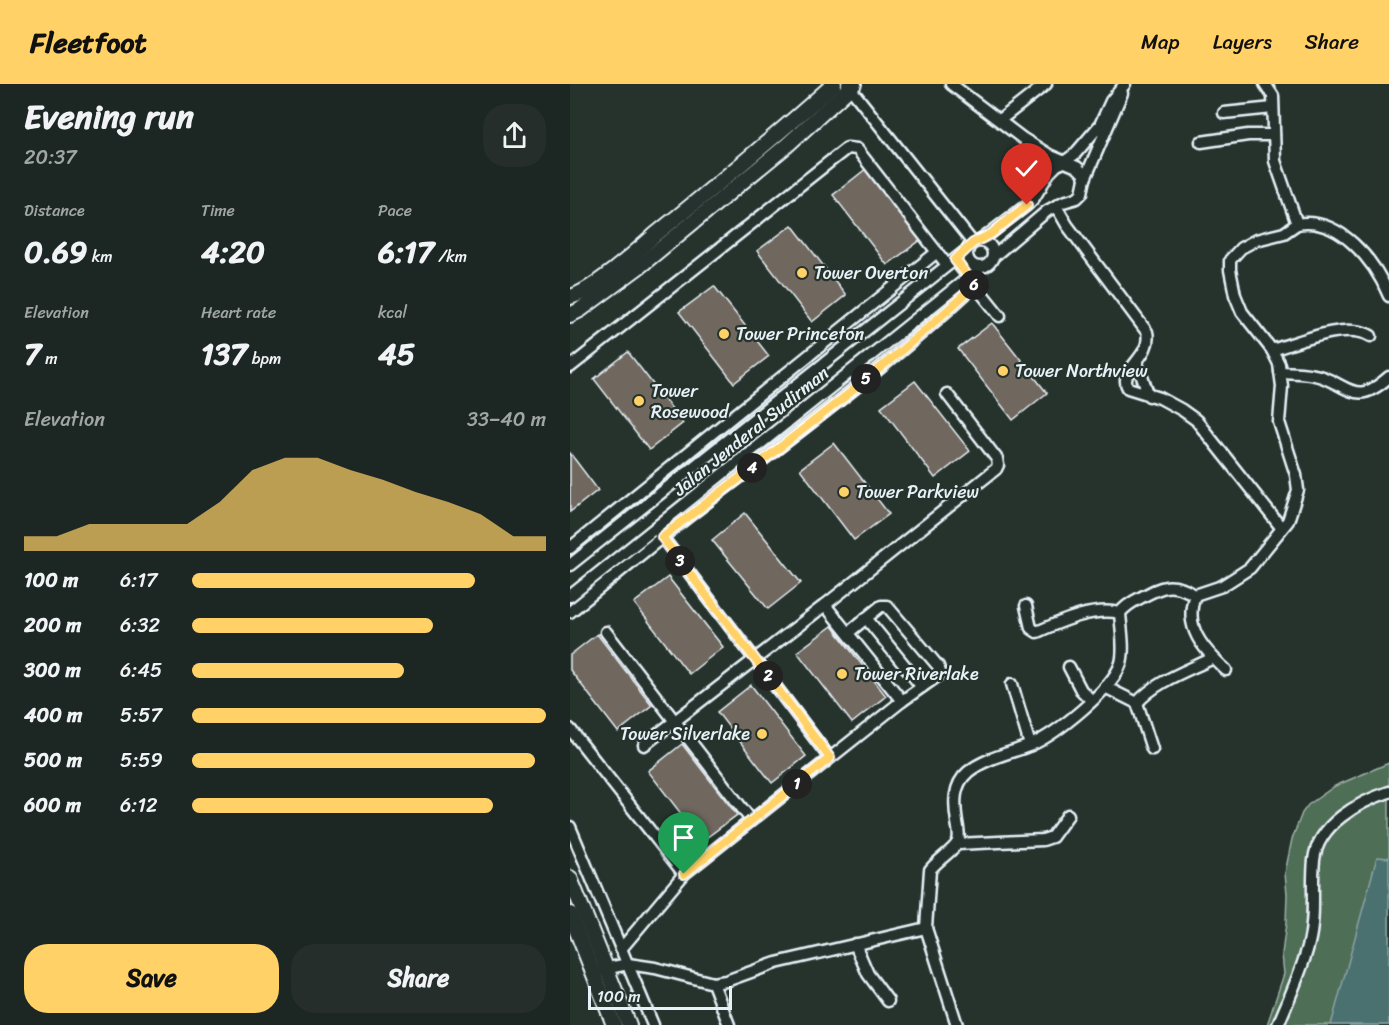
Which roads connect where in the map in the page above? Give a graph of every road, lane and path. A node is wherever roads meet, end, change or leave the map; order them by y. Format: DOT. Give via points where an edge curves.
graph roads {
  1 [pos="834,84"];
  2 [pos="951,84"];
  3 [pos="1046,84"];
  4 [pos="1125,84"];
  5 [pos="1265,84"];
  6 [pos="851,85"];
  7 [pos="1273,108"];
  8 [pos="1224,113"];
  9 [pos="1000,120"];
  10 [pos="1274,135"];
  11 [pos="1022,138"];
  12 [pos="1201,142"];
  13 [pos="1065,162"];
  14 [pos="1085,179"];
  15 [pos="1040,189"];
  16 [pos="1056,206"];
  17 [pos="1297,224"];
  18 [pos="974,244"];
  19 [pos="938,252"];
  20 [pos="994,256"];
  21 [pos="951,262"];
  22 [pos="980,268"];
  23 [pos="972,282"];
  24 [pos="1389,296"];
  25 [pos="570,297"];
  26 [pos="570,315"];
  27 [pos="1000,316"];
  28 [pos="1371,336"];
  29 [pos="1272,350"];
  30 [pos="1137,363"];
  31 [pos="570,367"];
  32 [pos="1280,372"];
  33 [pos="1389,377"];
  34 [pos="776,382"];
  35 [pos="947,394"];
  36 [pos="1149,396"];
  37 [pos="775,402"];
  38 [pos="1280,526"];
  39 [pos="659,533"];
  40 [pos="570,548"];
  41 [pos="570,565"];
  42 [pos="1195,595"];
  43 [pos="570,596"];
  44 [pos="825,605"];
  45 [pos="1026,606"];
  46 [pos="570,612"];
  47 [pos="1120,613"];
  48 [pos="866,618"];
  49 [pos="606,632"];
  50 [pos="848,633"];
  51 [pos="755,658"];
  52 [pos="1212,658"];
  53 [pos="1069,667"];
  54 [pos="1226,669"];
  55 [pos="1012,684"];
  56 [pos="922,687"];
  57 [pos="1105,687"];
  58 [pos="1092,700"];
  59 [pos="902,701"];
  60 [pos="1137,703"];
  61 [pos="675,721"];
  62 [pos="570,729"];
  63 [pos="644,744"];
  64 [pos="1030,745"];
  65 [pos="1152,749"];
  66 [pos="830,758"];
  67 [pos="1389,792"];
  68 [pos="1068,815"];
  69 [pos="751,820"];
  70 [pos="570,826"];
  71 [pos="957,844"];
  72 [pos="684,874"];
  73 [pos="570,878"];
  74 [pos="570,914"];
  75 [pos="926,928"];
  76 [pos="855,944"];
  77 [pos="621,949"];
  78 [pos="628,964"];
  79 [pos="600,970"];
  80 [pos="713,983"];
  81 [pos="888,1001"];
  82 [pos="614,1025"];
  83 [pos="629,1025"];
  84 [pos="653,1025"];
  85 [pos="729,1025"];
  86 [pos="957,1025"];
  87 [pos="1278,1025"];
  1 -- 25 [label="main road" via="629,258"];
  2 -- 9 [label="street"];
  3 -- 9 [label="street"];
  4 -- 13 [label="street, Jalan Jenderal Sudirman" via="1111,101 1100,125"];
  4 -- 14 [label="street"];
  5 -- 7 [label="street" via="1273,96"];
  6 -- 18 [label="street"];
  6 -- 26 [label="main road" via="786,146 641,265"];
  7 -- 8 [label="street"];
  7 -- 10 [label="street"];
  9 -- 11 [label="street"];
  10 -- 12 [label="street"];
  10 -- 17 [label="street" via="1275,161"];
  11 -- 13 [label="street"];
  11 -- 15 [label="street" via="1039,167"];
  13 -- 14 [label="street" via="1081,170"];
  13 -- 15 [label="street, Jalan Jenderal Sudirman" via="1057,165"];
  14 -- 16 [label="street" via="1082,194"];
  15 -- 18 [label="street, Jalan Jenderal Sudirman" via="1027,205"];
  16 -- 20 [label="street"];
  16 -- 30 [label="street" via="1146,332 1149,339"];
  17 -- 24 [label="street" via="1320,224 1347,238 1375,268"];
  17 -- 29 [label="street" via="1284,233 1249,243 1230,261 1239,306"];
  18 -- 20 [label="street" via="991,245"];
  18 -- 21 [label="street, Jalan Jenderal Sudirman"];
  18 -- 22 [label="street" via="967,256 969,262"];
  19 -- 21 [label="street"];
  19 -- 31 [label="street" via="857,149 847,148"];
  19 -- 34 [label="street"];
  20 -- 22 [label="street" via="992,262"];
  21 -- 23 [label="street"];
  21 -- 37 [label="street, Jalan Jenderal Sudirman"];
  22 -- 23 [label="street"];
  23 -- 27 [label="street"];
  23 -- 39 [label="street" via="937,320 827,410"];
  28 -- 29 [label="street" via="1348,330"];
  29 -- 32 [label="street"];
  30 -- 36 [label="street"];
  30 -- 36 [label="street" via="1124,382 1128,388"];
  32 -- 33 [label="street" via="1307,373 1355,394"];
  32 -- 42 [label="street" via="1279,422 1298,490 1288,521 1250,568 1222,586"];
  34 -- 37 [label="street"];
  34 -- 40 [label="street"];
  35 -- 44 [label="street" via="997,459 996,469"];
  36 -- 38 [label="street" via="1160,398 1196,420"];
  37 -- 41 [label="street, Jalan Jenderal Sudirman"];
  39 -- 43 [label="street"];
  39 -- 46 [label="street"];
  39 -- 51 [label="street"];
  42 -- 47 [label="street" via="1166,586"];
  42 -- 52 [label="street" via="1191,623"];
  44 -- 50 [label="street"];
  44 -- 51 [label="street"];
  45 -- 47 [label="street" via="1030,628 1037,632 1077,617 1109,610"];
  47 -- 57 [label="street" via="1122,660"];
  48 -- 50 [label="street"];
  48 -- 56 [label="street"];
  48 -- 56 [label="street" via="887,606 938,666 939,675"];
  49 -- 61 [label="street"];
  50 -- 59 [label="street"];
  51 -- 61 [label="street"];
  51 -- 66 [label="street"];
  52 -- 54 [label="street"];
  52 -- 60 [label="street" via="1158,685"];
  53 -- 58 [label="street" via="1080,690"];
  55 -- 64 [label="street"];
  56 -- 59 [label="street"];
  57 -- 58 [label="street"];
  57 -- 60 [label="street"];
  58 -- 64 [label="street" via="1042,740"];
  59 -- 66 [label="street"];
  60 -- 65 [label="street"];
  61 -- 63 [label="street"];
  61 -- 69 [label="street"];
  62 -- 72 [label="street"];
  64 -- 71 [label="street" via="980,765 960,781 955,802"];
  66 -- 69 [label="street"];
  67 -- 87 [label="street" via="1343,816 1317,845 1309,942"];
  68 -- 71 [label="street" via="1052,837 1042,840"];
  69 -- 72 [label="street"];
  70 -- 77 [label="street"];
  71 -- 75 [label="street" via="930,870"];
  72 -- 77 [label="street"];
  73 -- 79 [label="main road"];
  74 -- 79 [label="main road"];
  75 -- 76 [label="street"];
  75 -- 86 [label="street"];
  76 -- 80 [label="street"];
  76 -- 81 [label="street" via="868,974"];
  77 -- 78 [label="street"];
  78 -- 79 [label="street"];
  78 -- 80 [label="street"];
  78 -- 84 [label="street"];
  79 -- 82 [label="main road"];
  79 -- 83 [label="main road"];
  80 -- 85 [label="street"];
}
